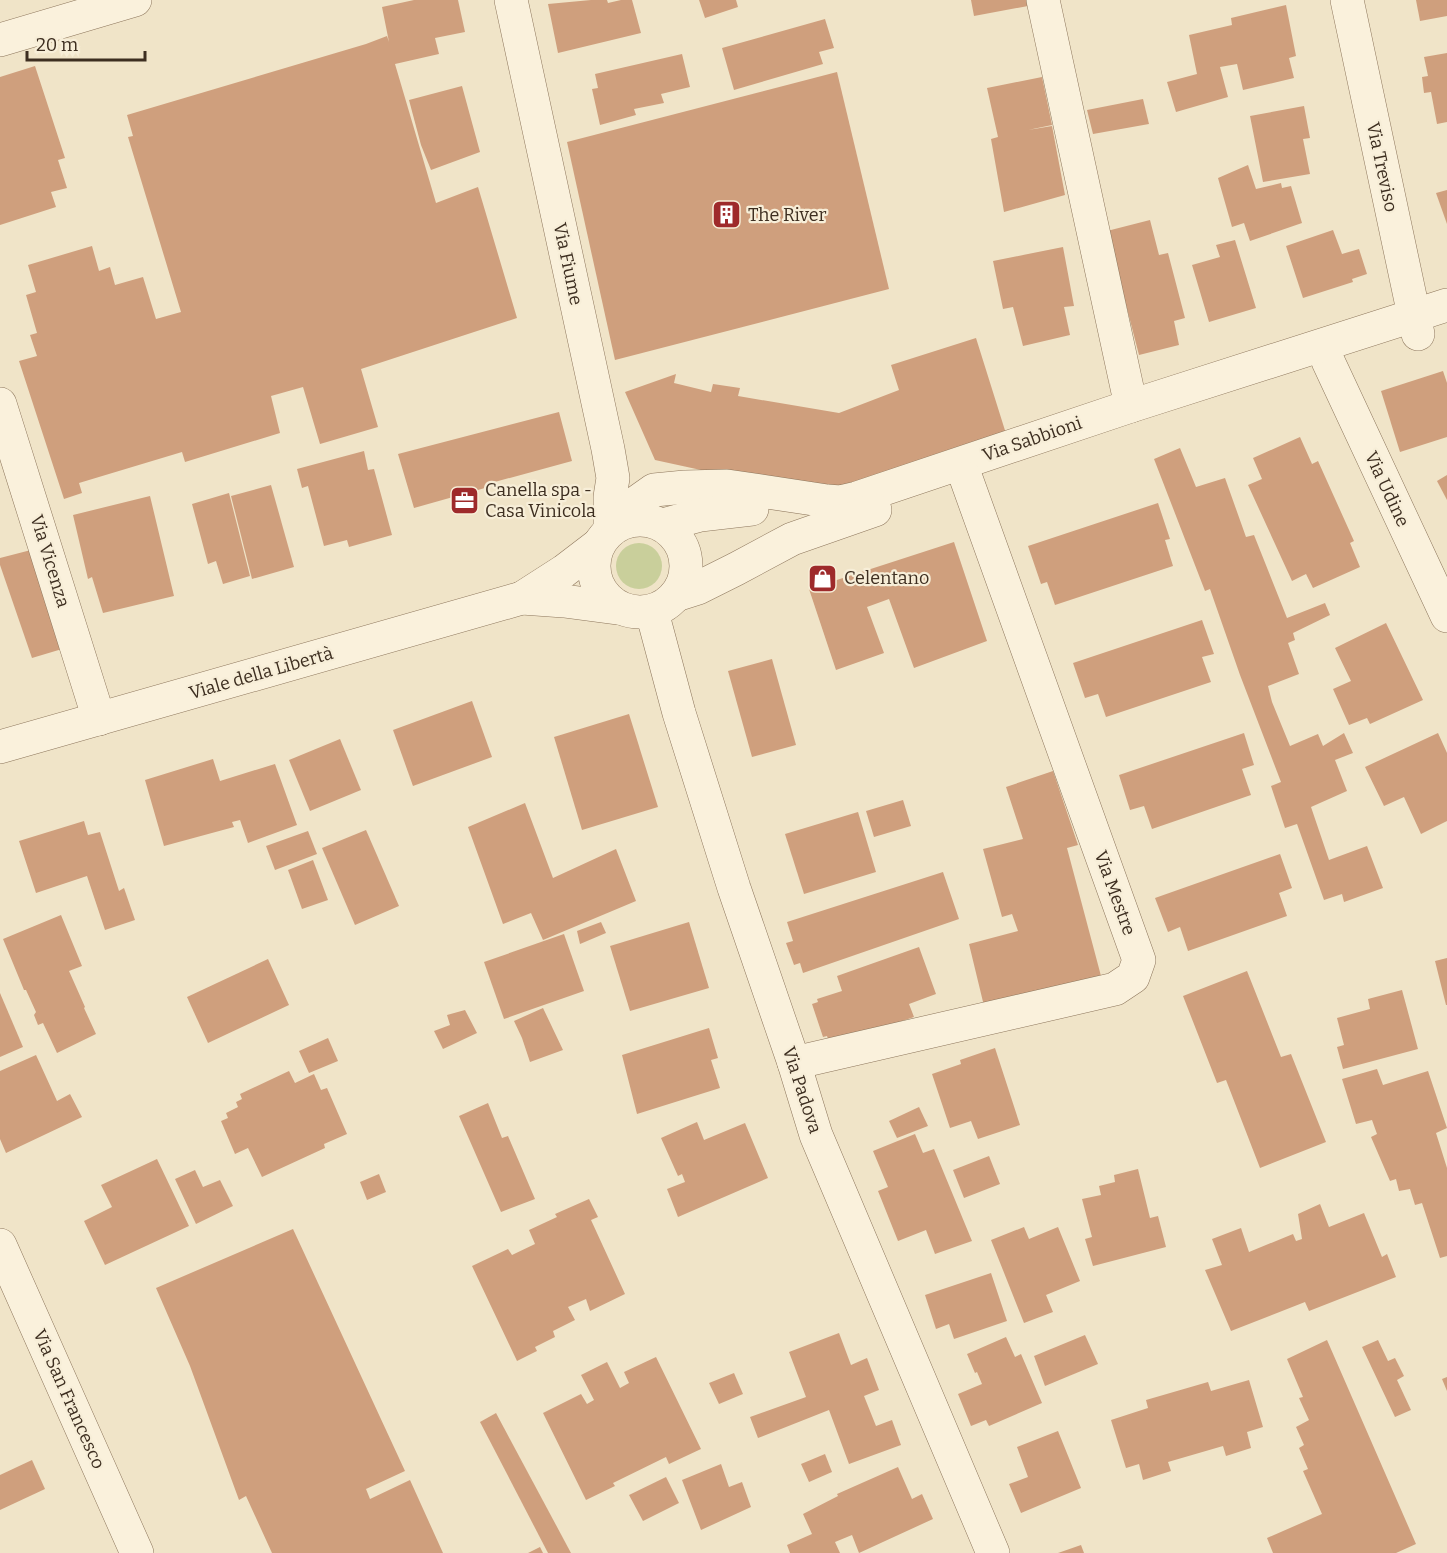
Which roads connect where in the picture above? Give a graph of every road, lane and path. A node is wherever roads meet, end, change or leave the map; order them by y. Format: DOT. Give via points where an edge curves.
graph roads {
  1 [pos="135,0"];
  2 [pos="511,0"];
  3 [pos="1042,0"];
  4 [pos="1347,0"];
  5 [pos="0,40"];
  6 [pos="1447,305"];
  7 [pos="1426,325"];
  8 [pos="1328,361"];
  9 [pos="0,404"];
  10 [pos="1131,406"];
  11 [pos="966,478"];
  12 [pos="752,509"];
  13 [pos="663,525"];
  14 [pos="610,533"];
  15 [pos="522,598"];
  16 [pos="664,603"];
  17 [pos="617,608"];
  18 [pos="1447,616"];
  19 [pos="99,719"];
  20 [pos="0,747"];
  21 [pos="794,1063"];
  22 [pos="0,1245"];
  23 [pos="137,1553"];
  24 [pos="993,1553"];
  1 -- 5 [label="street"];
  2 -- 14 [label="street, Via Fiume" via="608,449 613,478"];
  3 -- 10 [label="street"];
  4 -- 7 [label="street, Via Treviso"];
  6 -- 7 [label="street, Via Sabbioni"];
  7 -- 8 [label="street, Via Sabbioni"];
  7 -- 10 [label="street, Via Sabbioni"];
  8 -- 11 [label="street, Via Sabbioni"];
  8 -- 18 [label="street, Via Udine"];
  9 -- 19 [label="street, Via Vicenza"];
  10 -- 14 [label="street, Via Sabbioni" via="840,501 727,486 654,490"];
  11 -- 16 [label="street, Via Sabbioni" via="792,539"];
  11 -- 21 [label="street, Via Mestre" via="1139,960 1133,977 1115,989"];
  12 -- 13 [label="street" via="700,515"];
  13 -- 14 [label="street" via="648,520"];
  13 -- 16 [label="street" via="676,536 687,565 684,582"];
  14 -- 15 [label="street, Viale della Libertà" via="564,571"];
  14 -- 17 [label="street" via="594,559 593,573 606,599"];
  15 -- 17 [label="street, Viale della Libertà"];
  15 -- 19 [label="street, Viale della Libertà"];
  16 -- 17 [label="street" via="641,613"];
  16 -- 21 [label="street, Via Padova" via="679,713"];
  19 -- 20 [label="street, Viale della Libertà"];
  21 -- 24 [label="street, Via Padova" via="816,1135"];
  22 -- 23 [label="street, Via San Francesco"];
}
